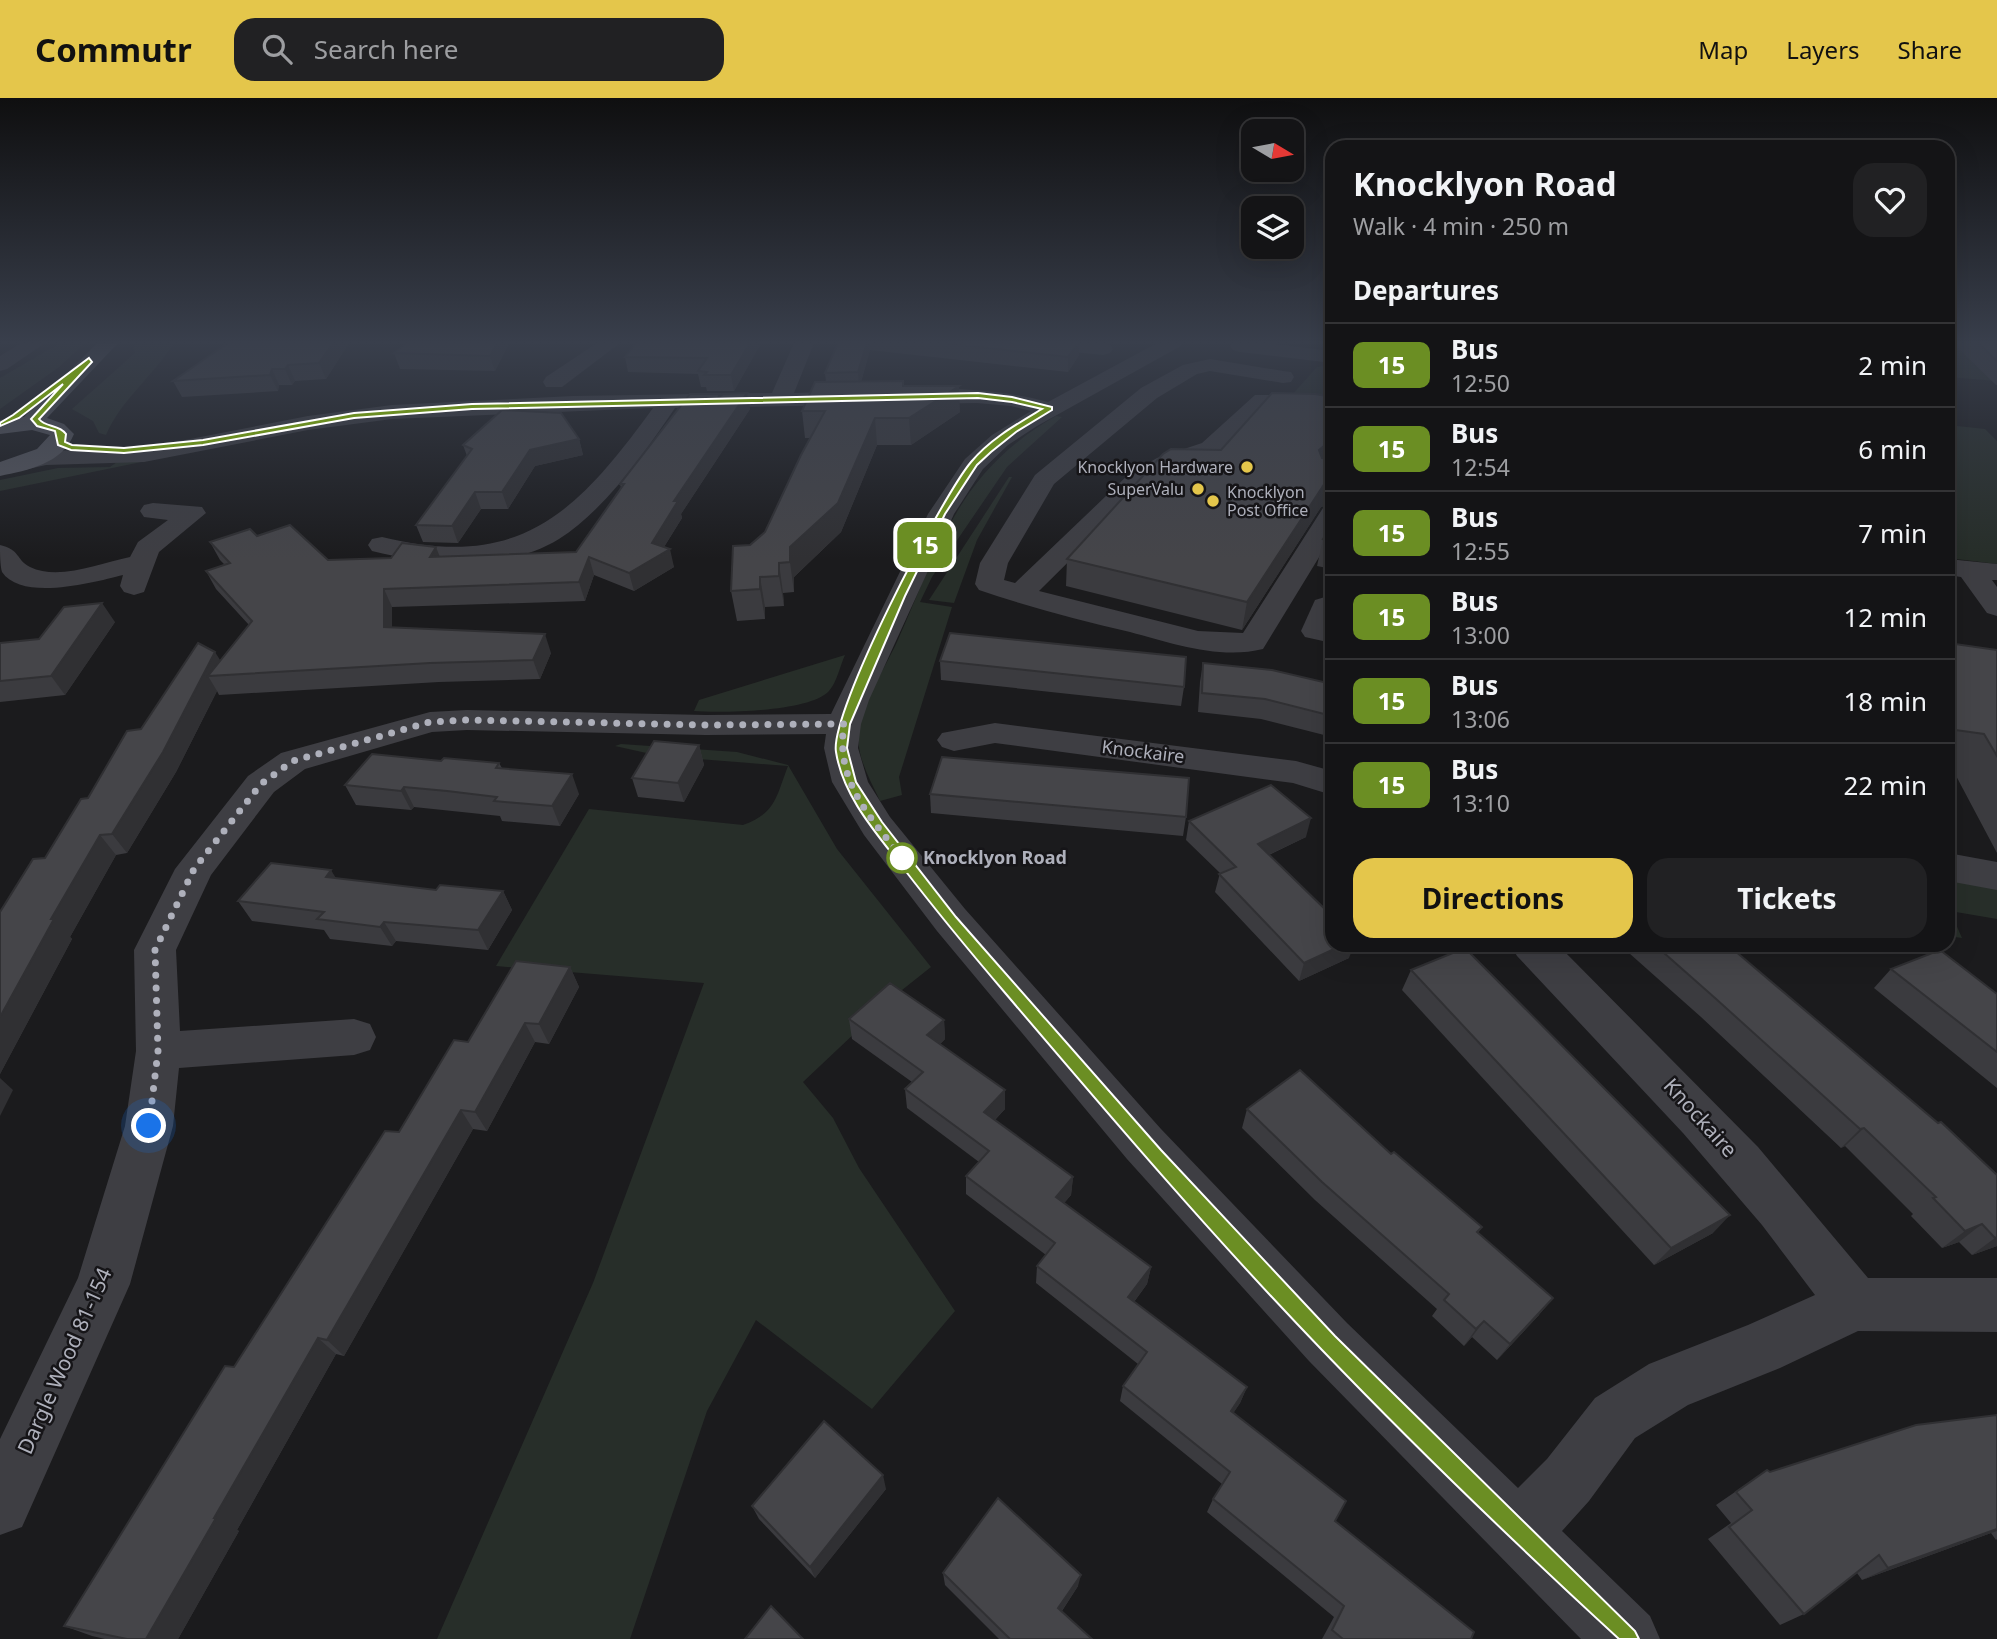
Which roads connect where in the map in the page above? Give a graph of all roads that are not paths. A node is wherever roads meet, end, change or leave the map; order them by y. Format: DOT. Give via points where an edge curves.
graph roads {
  1 [pos="17,415"];
  2 [pos="37,415"];
  3 [pos="366,415"];
  4 [pos="660,415"];
  5 [pos="1039,415"];
  6 [pos="1122,415"];
  7 [pos="1255,415"];
  8 [pos="40,425"];
  9 [pos="0,426"];
  10 [pos="61,439"];
  11 [pos="203,443"];
  12 [pos="9,466"];
  13 [pos="153,510"];
  14 [pos="1325,525"];
  15 [pos="382,545"];
  16 [pos="0,553"];
  17 [pos="1971,569"];
  18 [pos="1020,594"];
  19 [pos="1325,606"];
  20 [pos="1997,607"];
  21 [pos="1325,633"];
  22 [pos="844,724"];
  23 [pos="954,740"];
  24 [pos="1325,781"];
  25 [pos="1955,868"];
  26 [pos="1997,876"];
  27 [pos="1539,952"];
  28 [pos="354,1037"];
  29 [pos="158,1051"];
  30 [pos="1855,1304"];
  31 [pos="1997,1305"];
  32 [pos="0,1504"];
  33 [pos="1518,1533"];
  34 [pos="1627,1639"];
  1 -- 9 [label="main road"];
  2 -- 8 [label="main road" via="35,421"];
  3 -- 11 [label="street"];
  4 -- 15 [label="street" via="584,504 550,533 508,550 462,553"];
  5 -- 22 [label="street" via="988,450 951,497 900,596"];
  6 -- 18 [label="street" via="1044,480 994,563 989,584"];
  7 -- 18 [label="street" via="1210,448 1166,463 1138,479"];
  8 -- 9 [label="main road"];
  8 -- 10 [label="main road" via="58,429"];
  10 -- 11 [label="street" via="71,447 124,450"];
  10 -- 12 [label="main road" via="46,452"];
  11 -- 12 [label="street" via="144,455 46,458"];
  13 -- 16 [label="street" via="193,513 148,548 137,574 35,577 15,570"];
  14 -- 18 [label="street" via="1252,643 1198,640"];
  17 -- 20 [label="street"];
  19 -- 21 [label="street" via="1316,631"];
  22 -- 29 [label="street, Dargle Wood 81-154" via="430,722 293,761 261,784 194,869 155,950"];
  22 -- 33 [label="street" via="841,748 850,782 877,826 951,920 1144,1144 1328,1342"];
  23 -- 24 [label="street, Knockaire" via="995,733 1296,772"];
  25 -- 26 [label="street"];
  27 -- 30 [label="street, Knockaire" via="1663,1076 1800,1230"];
  28 -- 29 [label="street"];
  29 -- 32 [label="street, Dargle Wood 81-154" via="149,1126 103,1284"];
  30 -- 31 [label="street"];
  30 -- 33 [label="street" via="1669,1384 1615,1418 1568,1480"];
  33 -- 34 [label="street"];
}
